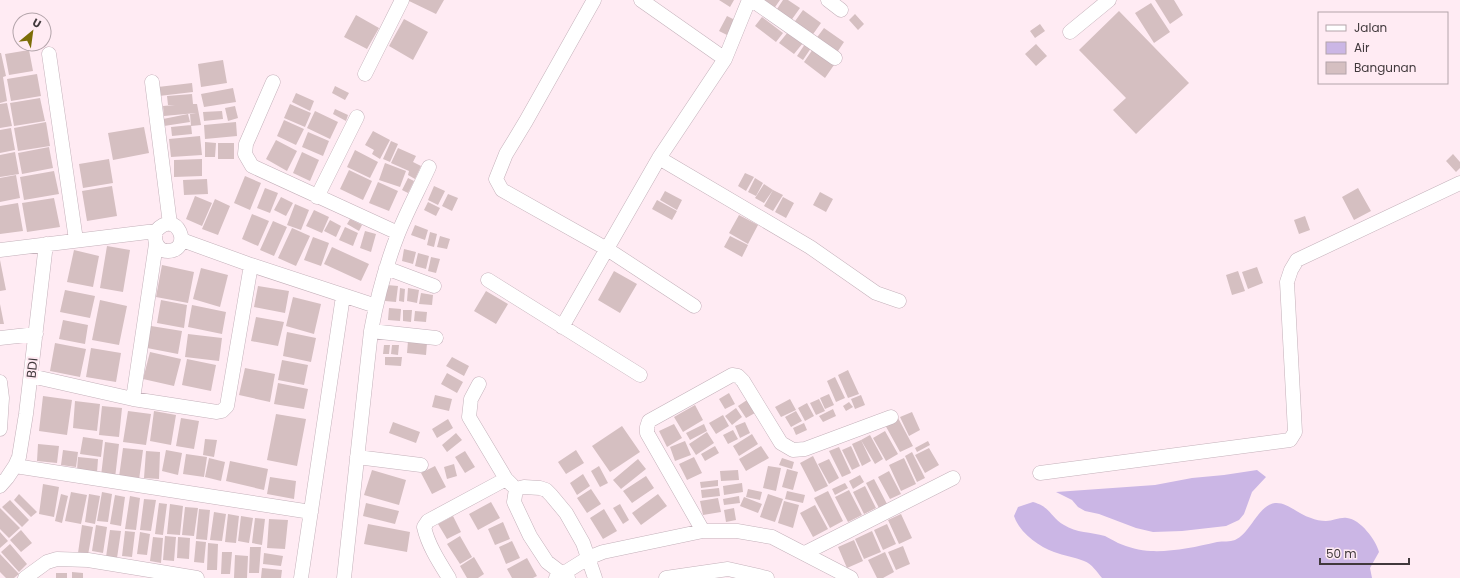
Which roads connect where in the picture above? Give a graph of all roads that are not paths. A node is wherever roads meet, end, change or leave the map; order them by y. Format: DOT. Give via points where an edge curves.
graph roads {
  1 [pos="402,0"];
  2 [pos="594,0"];
  3 [pos="641,0"];
  4 [pos="749,0"];
  5 [pos="752,0"];
  6 [pos="828,0"];
  7 [pos="1109,0"];
  8 [pos="840,10"];
  9 [pos="1070,32"];
  10 [pos="49,54"];
  11 [pos="835,58"];
  12 [pos="725,59"];
  13 [pos="364,74"];
  14 [pos="152,82"];
  15 [pos="273,82"];
  16 [pos="357,117"];
  17 [pos="659,158"];
  18 [pos="429,167"];
  19 [pos="1460,183"];
  20 [pos="318,197"];
  21 [pos="170,224"];
  22 [pos="398,233"];
  23 [pos="156,237"];
  24 [pos="76,240"];
  25 [pos="182,240"];
  26 [pos="46,244"];
  27 [pos="607,249"];
  28 [pos="0,250"];
  29 [pos="252,265"];
  30 [pos="386,268"];
  31 [pos="488,280"];
  32 [pos="434,286"];
  33 [pos="343,296"];
  34 [pos="899,300"];
  35 [pos="376,306"];
  36 [pos="694,306"];
  37 [pos="562,327"];
  38 [pos="372,331"];
  39 [pos="36,334"];
  40 [pos="0,338"];
  41 [pos="436,338"];
  42 [pos="31,376"];
  43 [pos="640,376"];
  44 [pos="0,382"];
  45 [pos="480,384"];
  46 [pos="133,399"];
  47 [pos="891,417"];
  48 [pos="0,424"];
  49 [pos="357,457"];
  50 [pos="421,465"];
  51 [pos="15,466"];
  52 [pos="1040,473"];
  53 [pos="953,478"];
  54 [pos="506,479"];
  55 [pos="0,486"];
  56 [pos="516,490"];
  57 [pos="311,512"];
  58 [pos="703,531"];
  59 [pos="805,554"];
  60 [pos="588,558"];
  61 [pos="562,576"];
  62 [pos="25,578"];
  63 [pos="197,578"];
  64 [pos="301,578"];
  65 [pos="344,578"];
  66 [pos="449,578"];
  67 [pos="595,578"];
  68 [pos="666,578"];
  69 [pos="767,578"];
  70 [pos="851,578"];
  1 -- 13 [label="street"];
  2 -- 27 [label="street" via="506,154 496,179 502,190"];
  3 -- 12 [label="street"];
  4 -- 12 [label="street"];
  5 -- 11 [label="street"];
  6 -- 8 [label="street"];
  7 -- 9 [label="street"];
  10 -- 24 [label="street"];
  12 -- 17 [label="street"];
  14 -- 21 [label="street"];
  15 -- 20 [label="street" via="246,144 245,154 252,166"];
  16 -- 20 [label="street"];
  17 -- 27 [label="street"];
  17 -- 34 [label="street" via="810,247 876,293"];
  18 -- 22 [label="street"];
  19 -- 52 [label="street" via="1297,260 1290,270 1287,282 1295,432 1290,440"];
  20 -- 22 [label="street"];
  21 -- 23 [label="street" via="160,226"];
  21 -- 25 [label="street" via="179,230"];
  22 -- 30 [label="street"];
  23 -- 24 [label="street"];
  23 -- 25 [label="street" via="161,249 167,251 174,250"];
  23 -- 46 [label="street"];
  24 -- 26 [label="street"];
  25 -- 29 [label="street"];
  26 -- 28 [label="street"];
  26 -- 39 [label="street, BDI"];
  27 -- 36 [label="street"];
  27 -- 37 [label="street"];
  29 -- 33 [label="street"];
  29 -- 46 [label="street" via="227,406 217,412"];
  30 -- 32 [label="street"];
  30 -- 35 [label="street"];
  31 -- 37 [label="street"];
  33 -- 35 [label="street"];
  33 -- 57 [label="street"];
  35 -- 38 [label="street"];
  37 -- 43 [label="street"];
  38 -- 41 [label="street"];
  38 -- 49 [label="street"];
  39 -- 40 [label="street"];
  39 -- 42 [label="street, BDI"];
  42 -- 46 [label="street"];
  42 -- 51 [label="street, BDI" via="19,457"];
  44 -- 48 [label="street"];
  45 -- 54 [label="street" via="471,399 469,417"];
  47 -- 58 [label="street" via="805,449 793,450 781,443 743,381 732,375 649,421 647,433"];
  49 -- 50 [label="street"];
  49 -- 65 [label="street"];
  51 -- 55 [label="street, BDI"];
  51 -- 57 [label="street"];
  53 -- 59 [label="street"];
  54 -- 56 [label="street"];
  54 -- 66 [label="street" via="428,520 424,527 425,533"];
  56 -- 60 [label="street" via="524,487 546,490 566,513 583,543"];
  56 -- 61 [label="street" via="514,502 530,536 547,562"];
  57 -- 64 [label="street"];
  58 -- 59 [label="street" via="737,530 772,537"];
  58 -- 60 [label="street" via="603,552"];
  59 -- 70 [label="street"];
  60 -- 61 [label="street"];
  60 -- 67 [label="street"];
  62 -- 63 [label="street" via="47,562 57,559 88,560"];
  68 -- 69 [label="street" via="728,569"];
}
